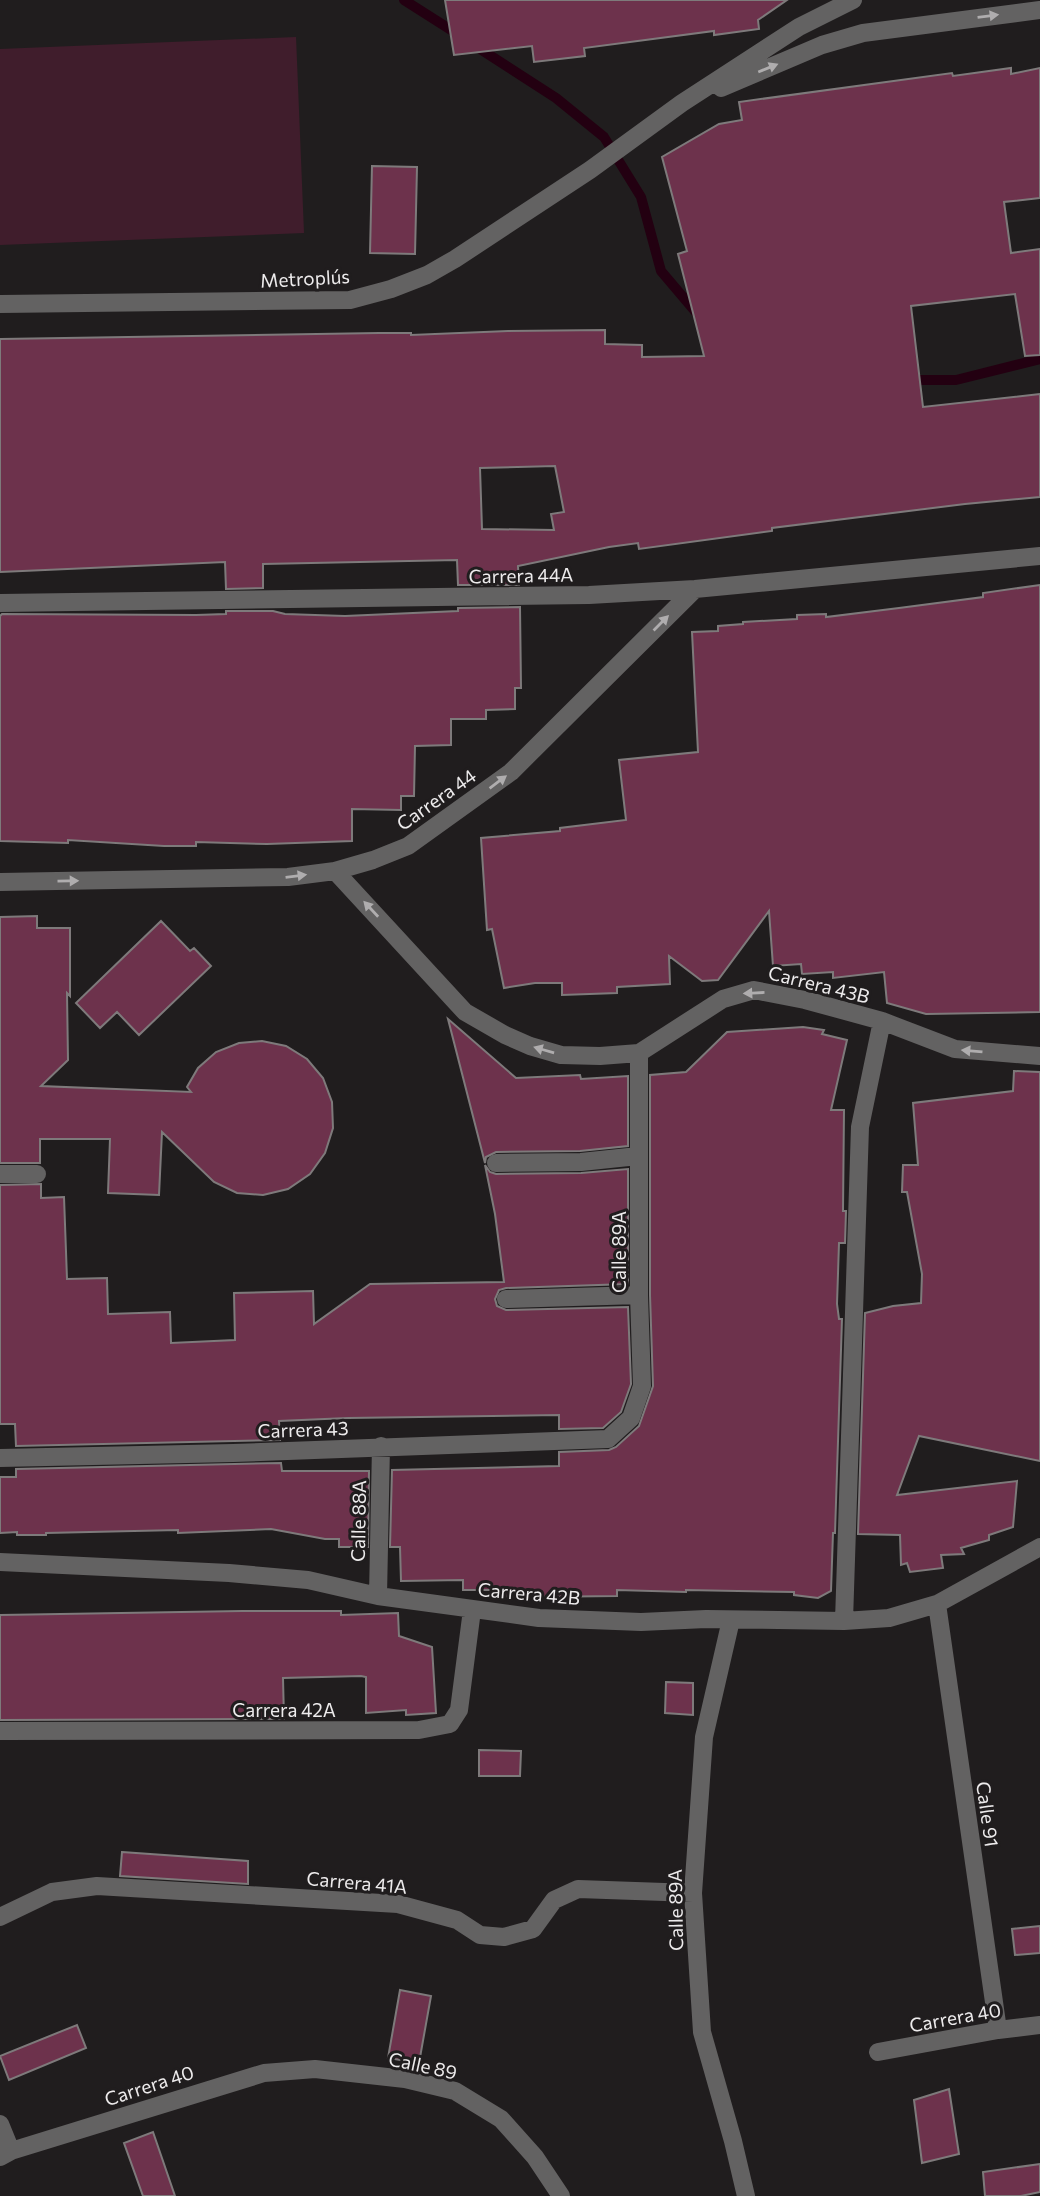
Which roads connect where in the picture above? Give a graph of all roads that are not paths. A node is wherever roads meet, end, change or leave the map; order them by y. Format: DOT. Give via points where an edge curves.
graph roads {
  1 [pos="853,0"];
  2 [pos="1040,10"];
  3 [pos="681,104"];
  4 [pos="0,304"];
  5 [pos="1040,556"];
  6 [pos="695,589"];
  7 [pos="0,603"];
  8 [pos="335,871"];
  9 [pos="0,882"];
  10 [pos="875,1020"];
  11 [pos="639,1053"];
  12 [pos="1040,1056"];
  13 [pos="638,1156"];
  14 [pos="496,1163"];
  15 [pos="0,1174"];
  16 [pos="37,1174"];
  17 [pos="639,1295"];
  18 [pos="506,1299"];
  19 [pos="608,1439"];
  20 [pos="381,1447"];
  21 [pos="0,1458"];
  22 [pos="1040,1547"];
  23 [pos="0,1562"];
  24 [pos="378,1596"];
  25 [pos="937,1604"];
  26 [pos="472,1610"];
  27 [pos="731,1620"];
  28 [pos="844,1621"];
  29 [pos="0,1731"];
  30 [pos="693,1893"];
  31 [pos="0,1917"];
  32 [pos="1040,2025"];
  33 [pos="998,2030"];
  34 [pos="878,2052"];
  35 [pos="315,2069"];
  36 [pos="0,2124"];
  37 [pos="6,2154"];
  38 [pos="561,2196"];
  39 [pos="746,2196"];
  1 -- 3 [label="street, Metroplús" via="799,27"];
  3 -- 2 [label="street, Metroplús, one-way" via="822,45 863,33"];
  3 -- 4 [label="street, Metroplús" via="455,259 391,289 349,300"];
  5 -- 6 [label="street, Carrera 44A"];
  6 -- 7 [label="street, Carrera 44A" via="589,595"];
  8 -- 6 [label="street, Carrera 44, one-way" via="408,846 511,772"];
  9 -- 8 [label="street, Carrera 44, one-way" via="288,877"];
  11 -- 8 [label="street, Carrera 43B, one-way" via="561,1055 505,1035 465,1012"];
  10 -- 11 [label="street, Carrera 43B, one-way" via="754,990 723,999"];
  12 -- 10 [label="street, Carrera 43B, one-way" via="955,1049"];
  10 -- 28 [label="street" via="860,1127"];
  11 -- 13 [label="street, Calle 89A"];
  13 -- 14 [label="street"];
  13 -- 17 [label="street, Calle 89A"];
  15 -- 16 [label="street"];
  17 -- 18 [label="street"];
  17 -- 19 [label="street, Calle 89A" via="642,1386 631,1418"];
  19 -- 20 [label="street, Carrera 43"];
  20 -- 21 [label="street, Carrera 43"];
  20 -- 24 [label="street, Calle 88A"];
  22 -- 25 [label="street, Carrera 42B"];
  23 -- 24 [label="street, Carrera 42B" via="308,1580"];
  24 -- 26 [label="street, Carrera 42B"];
  25 -- 28 [label="street, Carrera 42B" via="889,1618"];
  25 -- 33 [label="street, Calle 91"];
  26 -- 27 [label="street, Carrera 42B" via="641,1622"];
  26 -- 29 [label="street, Carrera 42A" via="459,1710 450,1724 419,1730"];
  27 -- 28 [label="street, Carrera 42B"];
  27 -- 30 [label="street, Calle 89A" via="705,1737"];
  30 -- 31 [label="street, Carrera 41A" via="578,1889 554,1900 533,1929 504,1937 480,1935 457,1920 398,1904 97,1886 52,1892"];
  30 -- 39 [label="street, Calle 89A" via="702,2032"];
  32 -- 33 [label="street, Carrera 40"];
  33 -- 34 [label="street, Carrera 40"];
  35 -- 37 [label="street, Carrera 40" via="264,2073"];
  35 -- 38 [label="street, Calle 89" via="455,2091 501,2119"];
  36 -- 37 [label="street"];
}
